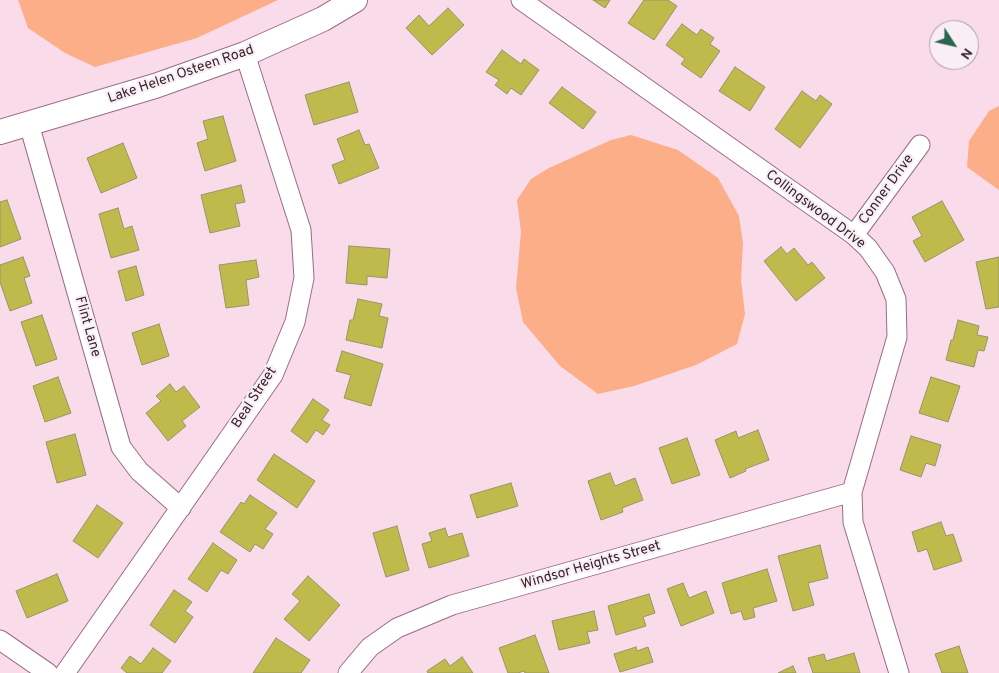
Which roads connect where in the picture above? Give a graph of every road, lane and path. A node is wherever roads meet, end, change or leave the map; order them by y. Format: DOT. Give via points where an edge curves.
graph roads {
  1 [pos="355,0"];
  2 [pos="521,0"];
  3 [pos="245,54"];
  4 [pos="29,124"];
  5 [pos="0,132"];
  6 [pos="920,145"];
  7 [pos="854,235"];
  8 [pos="852,492"];
  9 [pos="181,508"];
  10 [pos="0,640"];
  11 [pos="48,673"];
  12 [pos="65,673"];
  13 [pos="348,673"];
  14 [pos="899,673"];
  1 -- 3 [label="street, Lake Helen Osteen Road" via="323,19"];
  2 -- 7 [label="street, Collingswood Drive"];
  3 -- 4 [label="street, Lake Helen Osteen Road" via="155,86"];
  3 -- 9 [label="street, Beal Street" via="301,230 304,278 295,322 272,375"];
  4 -- 5 [label="street, Lake Helen Osteen Road"];
  4 -- 9 [label="street, Flint Lane" via="121,447 139,471"];
  6 -- 7 [label="street, Conner Drive"];
  7 -- 8 [label="street, Collingswood Drive" via="868,248 884,272 896,299 897,337"];
  8 -- 13 [label="street, Windsor Heights Street" via="452,605 397,628 370,647"];
  8 -- 14 [label="street, Collingswood Drive" via="853,522"];
  9 -- 12 [label="street, Beal Street"];
  10 -- 11 [label="street"];
}
